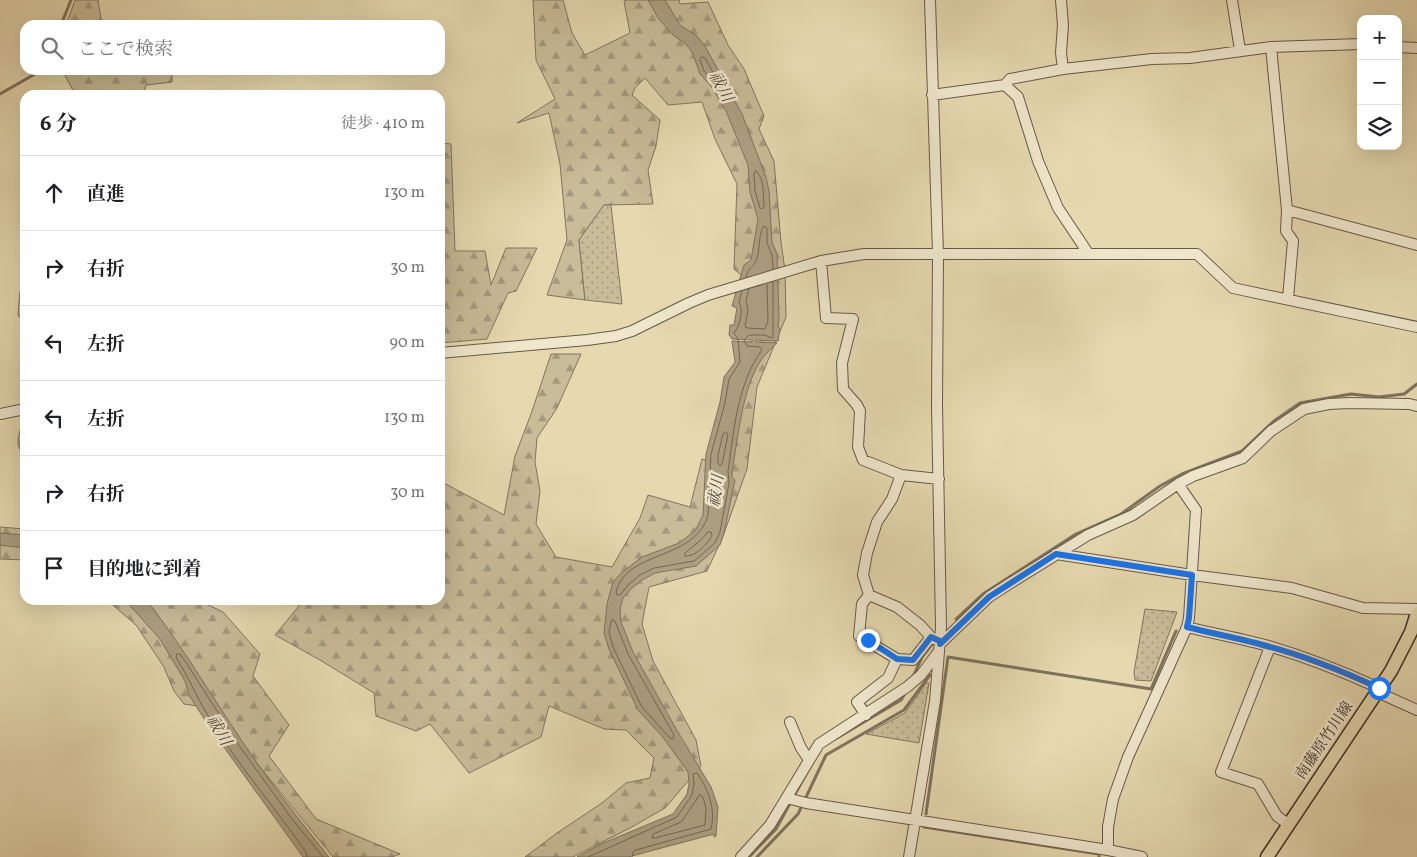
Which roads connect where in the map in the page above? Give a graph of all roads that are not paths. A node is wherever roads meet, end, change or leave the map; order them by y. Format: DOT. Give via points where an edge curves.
graph roads {
  1 [pos="930,0"];
  2 [pos="1060,0"];
  3 [pos="1232,0"];
  4 [pos="1357,44"];
  5 [pos="1271,47"];
  6 [pos="1402,47"];
  7 [pos="1417,48"];
  8 [pos="1240,50"];
  9 [pos="1063,68"];
  10 [pos="1005,85"];
  11 [pos="932,95"];
  12 [pos="1287,210"];
  13 [pos="1417,245"];
  14 [pos="1088,253"];
  15 [pos="938,254"];
  16 [pos="821,261"];
  17 [pos="1288,299"];
  18 [pos="1417,326"];
  19 [pos="445,353"];
  20 [pos="1417,406"];
  21 [pos="20,410"];
  22 [pos="0,414"];
  23 [pos="901,475"];
  24 [pos="939,479"];
  25 [pos="1178,484"];
  26 [pos="1056,554"];
  27 [pos="1192,575"];
  28 [pos="869,595"];
  29 [pos="1417,611"];
  30 [pos="1187,627"];
  31 [pos="938,643"];
  32 [pos="1270,647"];
  33 [pos="897,659"];
  34 [pos="1378,690"];
  35 [pos="1417,710"];
  36 [pos="866,715"];
  37 [pos="790,722"];
  38 [pos="809,760"];
  39 [pos="789,798"];
  40 [pos="915,820"];
  41 [pos="1289,825"];
  42 [pos="1108,850"];
  43 [pos="741,857"];
  44 [pos="909,857"];
  45 [pos="1142,857"];
  46 [pos="1267,857"];
  1 -- 11 [label="street"];
  2 -- 9 [label="street"];
  3 -- 8 [label="street"];
  4 -- 5 [label="street"];
  5 -- 8 [label="street"];
  5 -- 12 [label="street"];
  6 -- 7 [label="street"];
  8 -- 9 [label="street" via="1191,58"];
  9 -- 10 [label="street" via="1010,79"];
  10 -- 11 [label="street"];
  10 -- 14 [label="street" via="1018,97 1038,161 1058,208"];
  11 -- 15 [label="street"];
  12 -- 13 [label="street"];
  12 -- 17 [label="street" via="1286,231 1293,241"];
  14 -- 15 [label="street"];
  14 -- 17 [label="street" via="1197,254 1232,288"];
  15 -- 16 [label="street" via="864,254"];
  15 -- 24 [label="street"];
  16 -- 19 [label="street" via="689,302 616,336"];
  16 -- 23 [label="street" via="826,318 853,320 842,363 843,389 860,411 858,447 864,460"];
  17 -- 18 [label="street"];
  20 -- 25 [label="street" via="1350,403 1304,409 1271,431 1243,458"];
  21 -- 22 [label="street"];
  23 -- 24 [label="street"];
  23 -- 28 [label="street" via="867,553 863,575"];
  24 -- 31 [label="street"];
  25 -- 26 [label="street" via="1133,515"];
  25 -- 27 [label="street" via="1196,510"];
  26 -- 27 [label="street"];
  26 -- 31 [label="street" via="989,597"];
  27 -- 29 [label="street" via="1292,588 1364,608"];
  27 -- 30 [label="street"];
  28 -- 31 [label="street" via="897,607"];
  28 -- 33 [label="street" via="862,604 860,636"];
  29 -- 34 [label="main road, 南藤原竹川線" via="1411,632"];
  30 -- 32 [label="street"];
  30 -- 42 [label="street" via="1128,757 1113,799"];
  31 -- 33 [label="street" via="913,660"];
  31 -- 36 [label="street" via="918,678"];
  31 -- 40 [label="street" via="935,701"];
  32 -- 34 [label="street" via="1345,672"];
  32 -- 41 [label="street" via="1221,772 1258,784 1277,816"];
  33 -- 36 [label="street" via="888,678 857,702"];
  34 -- 35 [label="street"];
  34 -- 41 [label="main road, 南藤原竹川線"];
  36 -- 38 [label="street" via="825,739"];
  37 -- 38 [label="street"];
  38 -- 39 [label="street"];
  39 -- 40 [label="street"];
  39 -- 43 [label="street"];
  40 -- 42 [label="street"];
  40 -- 44 [label="street"];
  41 -- 46 [label="main road, 南藤原竹川線"];
  42 -- 45 [label="street"];
}
